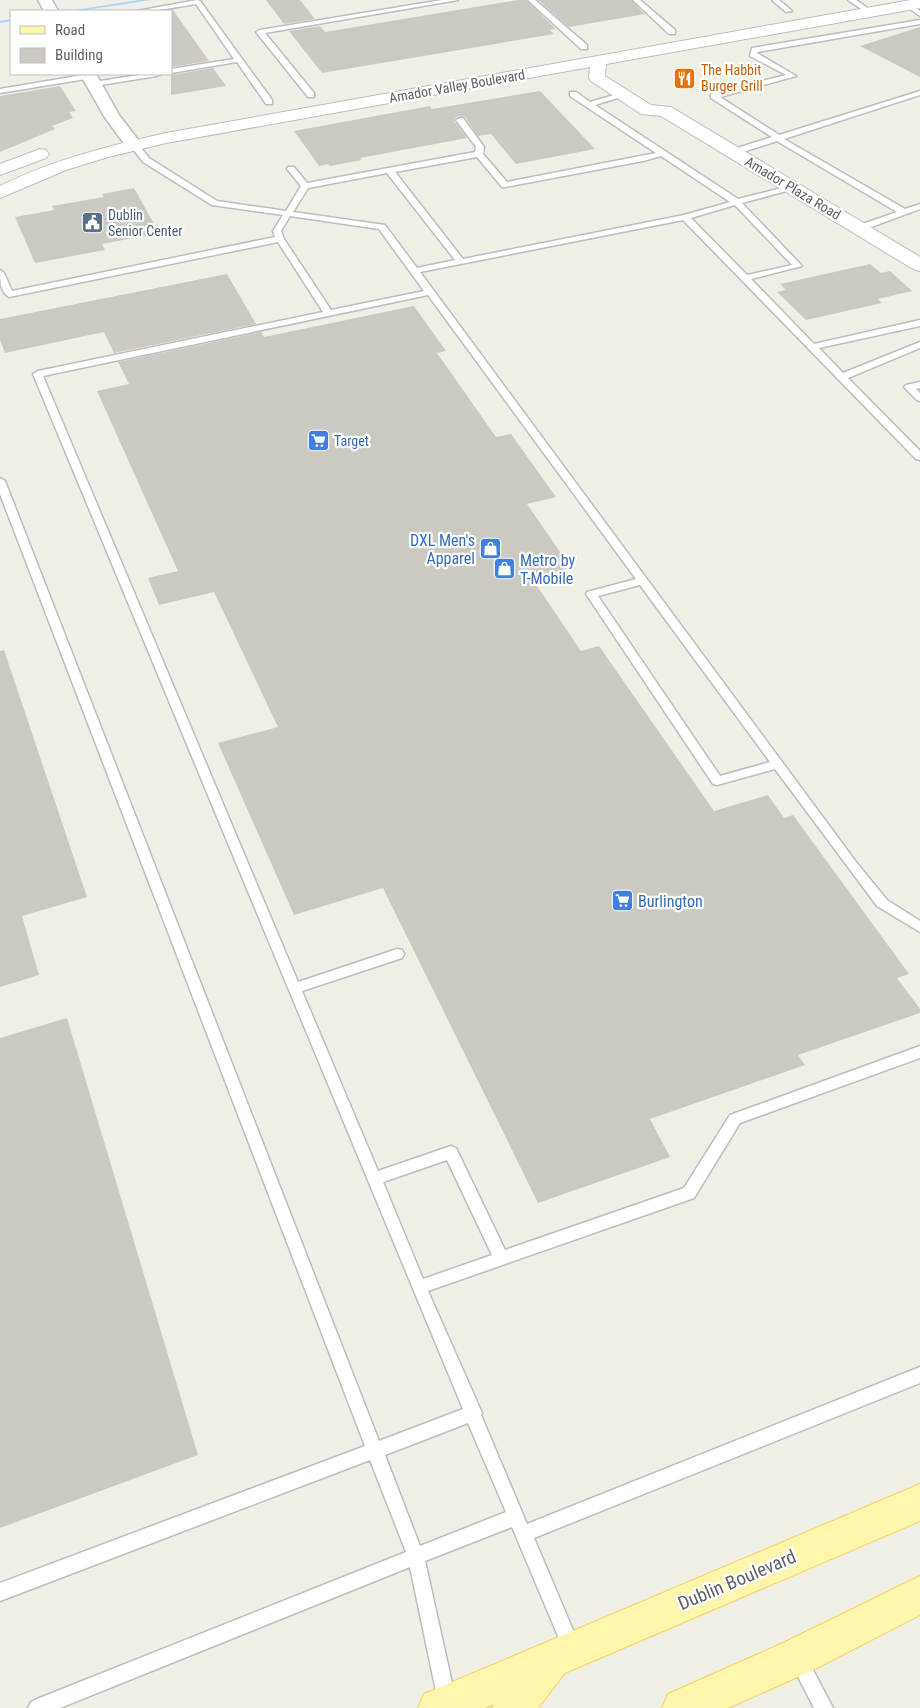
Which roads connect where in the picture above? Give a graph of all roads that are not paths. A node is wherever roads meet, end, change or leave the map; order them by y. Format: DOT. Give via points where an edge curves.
graph roads {
  1 [pos="456,0"];
  2 [pos="531,0"];
  3 [pos="636,0"];
  4 [pos="775,0"];
  5 [pos="850,0"];
  6 [pos="833,3"];
  7 [pos="806,8"];
  8 [pos="916,8"];
  9 [pos="147,10"];
  10 [pos="788,11"];
  11 [pos="868,12"];
  12 [pos="920,22"];
  13 [pos="672,32"];
  14 [pos="756,32"];
  15 [pos="777,46"];
  16 [pos="584,48"];
  17 [pos="520,58"];
  18 [pos="239,60"];
  19 [pos="598,61"];
  20 [pos="172,71"];
  21 [pos="140,75"];
  22 [pos="90,78"];
  23 [pos="623,82"];
  24 [pos="0,90"];
  25 [pos="330,92"];
  26 [pos="920,93"];
  27 [pos="573,94"];
  28 [pos="311,95"];
  29 [pos="269,102"];
  30 [pos="250,105"];
  31 [pos="589,105"];
  32 [pos="460,120"];
  33 [pos="140,125"];
  34 [pos="114,132"];
  35 [pos="778,138"];
  36 [pos="134,145"];
  37 [pos="54,150"];
  38 [pos="734,152"];
  39 [pos="663,153"];
  40 [pos="479,154"];
  41 [pos="291,169"];
  42 [pos="0,170"];
  43 [pos="389,170"];
  44 [pos="305,186"];
  45 [pos="791,187"];
  46 [pos="0,193"];
  47 [pos="736,202"];
  48 [pos="920,206"];
  49 [pos="904,212"];
  50 [pos="288,213"];
  51 [pos="685,217"];
  52 [pos="860,228"];
  53 [pos="280,240"];
  54 [pos="460,261"];
  55 [pos="920,266"];
  56 [pos="414,271"];
  57 [pos="0,272"];
  58 [pos="745,278"];
  59 [pos="430,292"];
  60 [pos="328,313"];
  61 [pos="920,323"];
  62 [pos="920,345"];
  63 [pos="813,347"];
  64 [pos="843,378"];
  65 [pos="920,385"];
  66 [pos="920,398"];
  67 [pos="920,456"];
  68 [pos="0,481"];
  69 [pos="643,581"];
  70 [pos="778,764"];
  71 [pos="920,927"];
  72 [pos="397,954"];
  73 [pos="295,988"];
  74 [pos="920,1052"];
  75 [pos="374,1178"];
  76 [pos="501,1259"];
  77 [pos="419,1287"];
  78 [pos="920,1375"];
  79 [pos="474,1413"];
  80 [pos="374,1450"];
  81 [pos="920,1502"];
  82 [pos="517,1516"];
  83 [pos="524,1533"];
  84 [pos="416,1557"];
  85 [pos="0,1592"];
  86 [pos="920,1595"];
  87 [pos="563,1654"];
  88 [pos="797,1657"];
  89 [pos="443,1707"];
  90 [pos="38,1708"];
  91 [pos="512,1708"];
  92 [pos="682,1708"];
  93 [pos="824,1708"];
  1 -- 28 [label="lane" via="260,32"];
  2 -- 16 [label="lane"];
  3 -- 13 [label="lane"];
  4 -- 10 [label="lane"];
  5 -- 6 [label="street"];
  5 -- 11 [label="lane"];
  7 -- 10 [label="street, Amador Valley Boulevard"];
  8 -- 11 [label="street, Amador Valley Boulevard"];
  9 -- 18 [label="lane" via="198,2"];
  10 -- 13 [label="street, Amador Valley Boulevard"];
  11 -- 14 [label="street, Amador Valley Boulevard"];
  12 -- 15 [label="lane"];
  13 -- 16 [label="street, Amador Valley Boulevard"];
  14 -- 15 [label="lane"];
  14 -- 19 [label="street, Amador Valley Boulevard"];
  15 -- 35 [label="lane" via="755,50 753,54 792,76 714,96"];
  16 -- 17 [label="street, Amador Valley Boulevard"];
  16 -- 19 [label="street, Amador Plaza Road"];
  18 -- 20 [label="lane"];
  18 -- 29 [label="lane"];
  19 -- 23 [label="street, Amador Plaza Road"];
  19 -- 36 [label="street, Amador Valley Boulevard"];
  21 -- 22 [label="lane"];
  22 -- 24 [label="lane"];
  22 -- 34 [label="street" via="112,116"];
  23 -- 31 [label="lane"];
  23 -- 38 [label="street, Amador Plaza Road" via="647,110 665,111"];
  25 -- 28 [label="street"];
  26 -- 35 [label="lane"];
  27 -- 31 [label="lane"];
  28 -- 29 [label="street"];
  29 -- 30 [label="street"];
  31 -- 39 [label="lane"];
  32 -- 40 [label="lane" via="480,147"];
  33 -- 34 [label="street"];
  34 -- 36 [label="street"];
  35 -- 38 [label="lane"];
  35 -- 49 [label="lane"];
  36 -- 46 [label="street, Amador Valley Boulevard" via="25,179"];
  36 -- 50 [label="lane" via="146,160 216,203"];
  37 -- 42 [label="street"];
  38 -- 45 [label="street, Amador Plaza Road"];
  39 -- 40 [label="lane" via="505,185"];
  39 -- 47 [label="lane"];
  40 -- 43 [label="lane"];
  41 -- 44 [label="lane"];
  43 -- 44 [label="lane"];
  43 -- 54 [label="lane"];
  44 -- 50 [label="lane"];
  45 -- 47 [label="lane"];
  45 -- 52 [label="street, Amador Plaza Road"];
  47 -- 51 [label="lane"];
  47 -- 58 [label="lane" via="798,266"];
  48 -- 49 [label="lane"];
  49 -- 52 [label="lane"];
  50 -- 53 [label="lane" via="277,231"];
  50 -- 56 [label="lane" via="382,226"];
  51 -- 54 [label="lane"];
  51 -- 58 [label="lane"];
  52 -- 55 [label="street, Amador Plaza Road"];
  53 -- 57 [label="lane" via="9,294"];
  53 -- 60 [label="lane"];
  54 -- 56 [label="lane"];
  56 -- 59 [label="lane"];
  58 -- 63 [label="lane"];
  59 -- 60 [label="lane"];
  59 -- 69 [label="lane"];
  60 -- 73 [label="lane" via="38,374"];
  61 -- 63 [label="lane"];
  62 -- 64 [label="lane"];
  63 -- 64 [label="lane"];
  64 -- 67 [label="lane"];
  65 -- 66 [label="lane" via="909,387"];
  68 -- 80 [label="lane"];
  69 -- 70 [label="lane"];
  69 -- 70 [label="lane" via="591,594 717,781"];
  70 -- 71 [label="lane" via="882,903"];
  72 -- 73 [label="lane"];
  73 -- 75 [label="lane"];
  74 -- 76 [label="lane" via="735,1119 688,1193"];
  75 -- 76 [label="lane" via="451,1152"];
  75 -- 77 [label="lane"];
  76 -- 77 [label="lane"];
  77 -- 79 [label="lane"];
  78 -- 83 [label="lane"];
  79 -- 80 [label="lane"];
  79 -- 82 [label="lane"];
  80 -- 84 [label="lane"];
  80 -- 85 [label="lane"];
  81 -- 87 [label="main road, Dublin Boulevard"];
  82 -- 83 [label="lane"];
  82 -- 84 [label="lane"];
  83 -- 87 [label="lane"];
  84 -- 89 [label="lane"];
  84 -- 90 [label="lane"];
  86 -- 88 [label="main road"];
  87 -- 89 [label="main road, Dublin Boulevard"];
  87 -- 91 [label="main road, Dublin Boulevard"];
  88 -- 92 [label="main road"];
  88 -- 93 [label="lane"];
}
